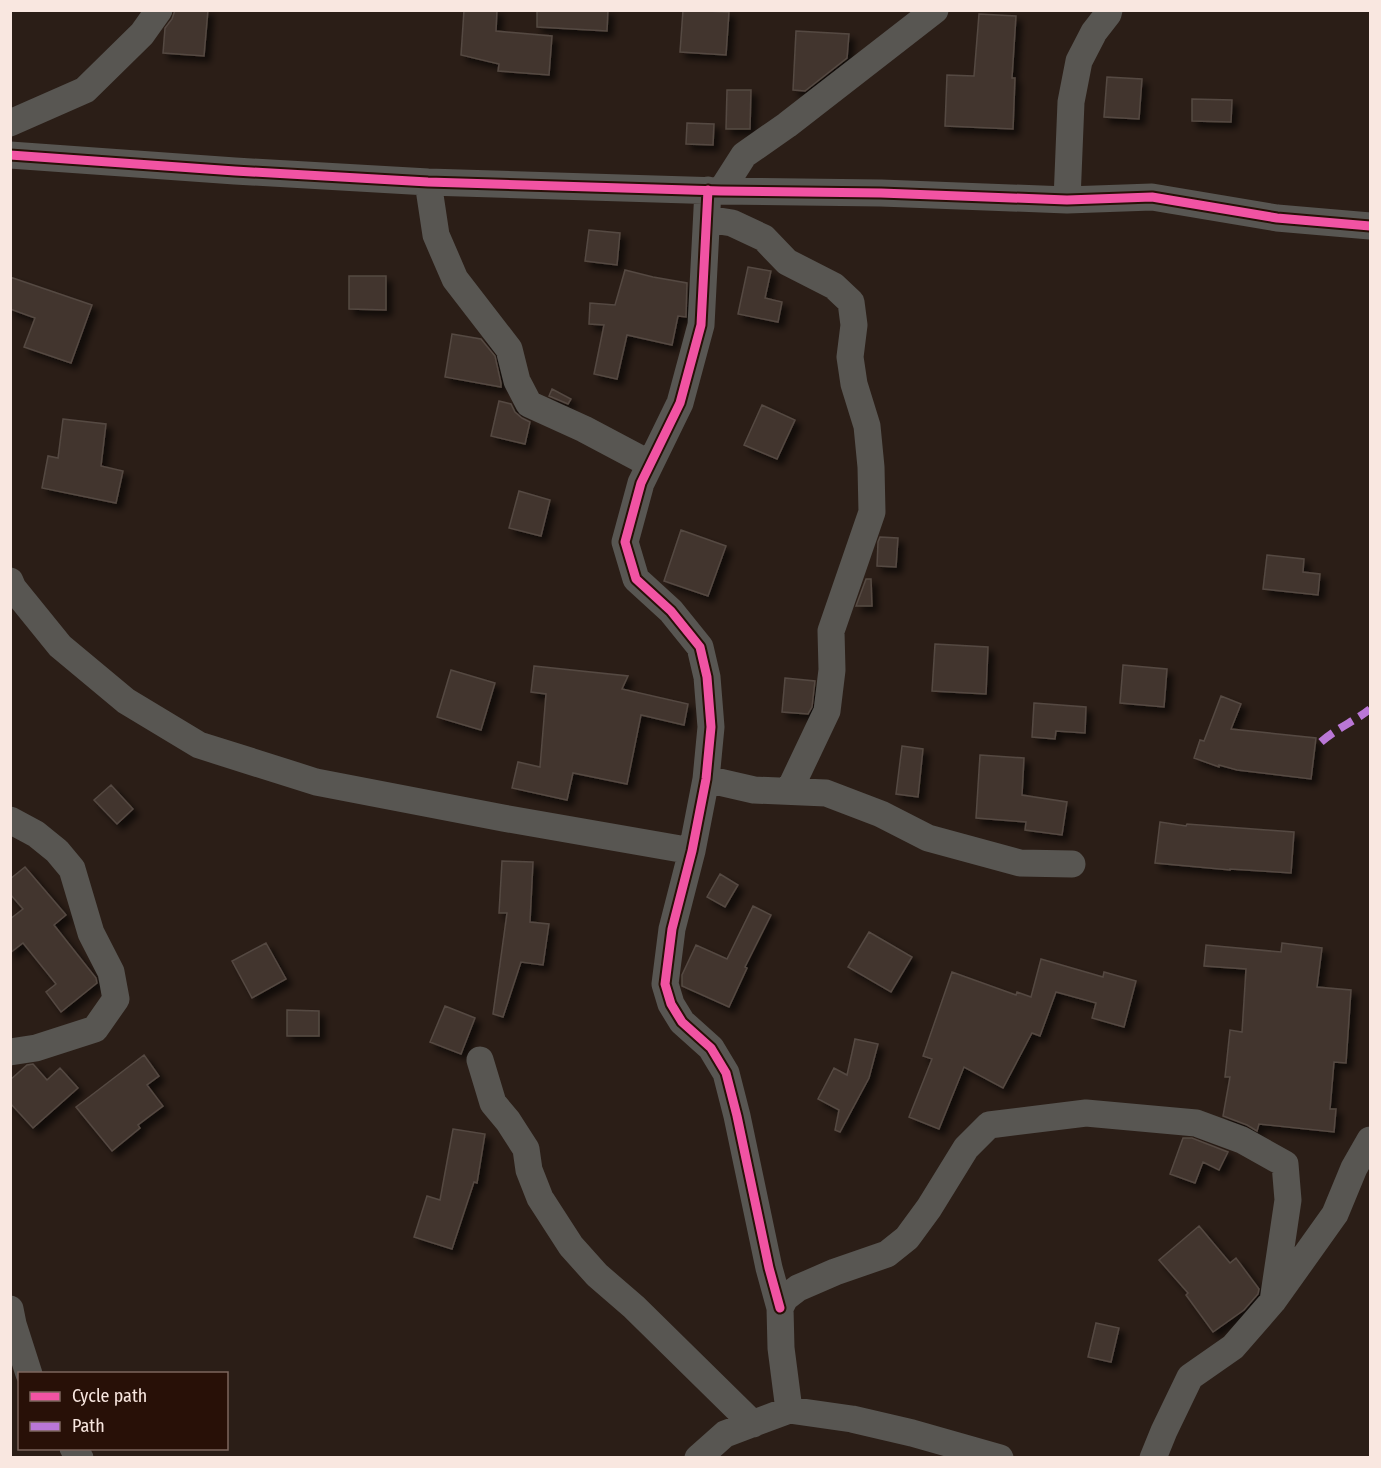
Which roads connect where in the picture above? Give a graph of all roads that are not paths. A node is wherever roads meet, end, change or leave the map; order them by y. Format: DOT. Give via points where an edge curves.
graph roads {
  1 [pos="159,10"];
  2 [pos="935,10"];
  3 [pos="1109,10"];
  4 [pos="10,123"];
  5 [pos="10,155"];
  6 [pos="428,182"];
  7 [pos="715,190"];
  8 [pos="1067,200"];
  9 [pos="707,219"];
  10 [pos="1371,226"];
  11 [pos="650,464"];
  12 [pos="10,581"];
  13 [pos="706,779"];
  14 [pos="789,791"];
  15 [pos="10,820"];
  16 [pos="692,850"];
  17 [pos="1072,864"];
  18 [pos="10,1052"];
  19 [pos="480,1060"];
  20 [pos="1371,1140"];
  21 [pos="1273,1301"];
  22 [pos="780,1308"];
  23 [pos="10,1309"];
  24 [pos="28,1372"];
  25 [pos="789,1410"];
  26 [pos="753,1424"];
  27 [pos="698,1458"];
  28 [pos="1000,1458"];
  29 [pos="1154,1458"];
  1 -- 4 [label="street" via="142,34 85,90"];
  2 -- 7 [label="street" via="744,154"];
  3 -- 8 [label="street" via="1079,61 1071,102"];
  5 -- 6 [label="street"];
  6 -- 7 [label="street"];
  6 -- 11 [label="street" via="436,236 455,279 509,349 517,381 529,404"];
  7 -- 8 [label="street"];
  7 -- 9 [label="street"];
  8 -- 10 [label="street" via="1152,197 1276,218"];
  9 -- 11 [label="street" via="701,326 680,403"];
  9 -- 14 [label="street" via="732,223 764,238 787,262 834,285 851,302 854,325 850,357 867,426 872,512 831,631 827,711"];
  11 -- 13 [label="street" via="625,542 636,579 671,611 700,647 711,727"];
  12 -- 16 [label="street" via="60,646 126,701 199,745 316,782"];
  13 -- 14 [label="street" via="754,790"];
  13 -- 16 [label="street"];
  14 -- 17 [label="street" via="826,793 928,838 1020,863"];
  15 -- 18 [label="street" via="36,834 72,869 91,933 111,972 116,999 95,1029"];
  16 -- 22 [label="street" via="672,929 665,984 682,1022 711,1048 726,1073"];
  19 -- 26 [label="street" via="493,1103 526,1149 540,1198 571,1246"];
  20 -- 21 [label="street" via="1354,1168 1335,1214"];
  21 -- 22 [label="street" via="1288,1200 1285,1164 1242,1140 1196,1123 1086,1113 989,1125 966,1148 908,1238 887,1254 798,1288"];
  21 -- 29 [label="street" via="1233,1347 1190,1377"];
  22 -- 25 [label="street"];
  23 -- 24 [label="street"];
  25 -- 26 [label="street"];
  25 -- 28 [label="street" via="852,1419"];
  26 -- 27 [label="street" via="725,1434"];
}
